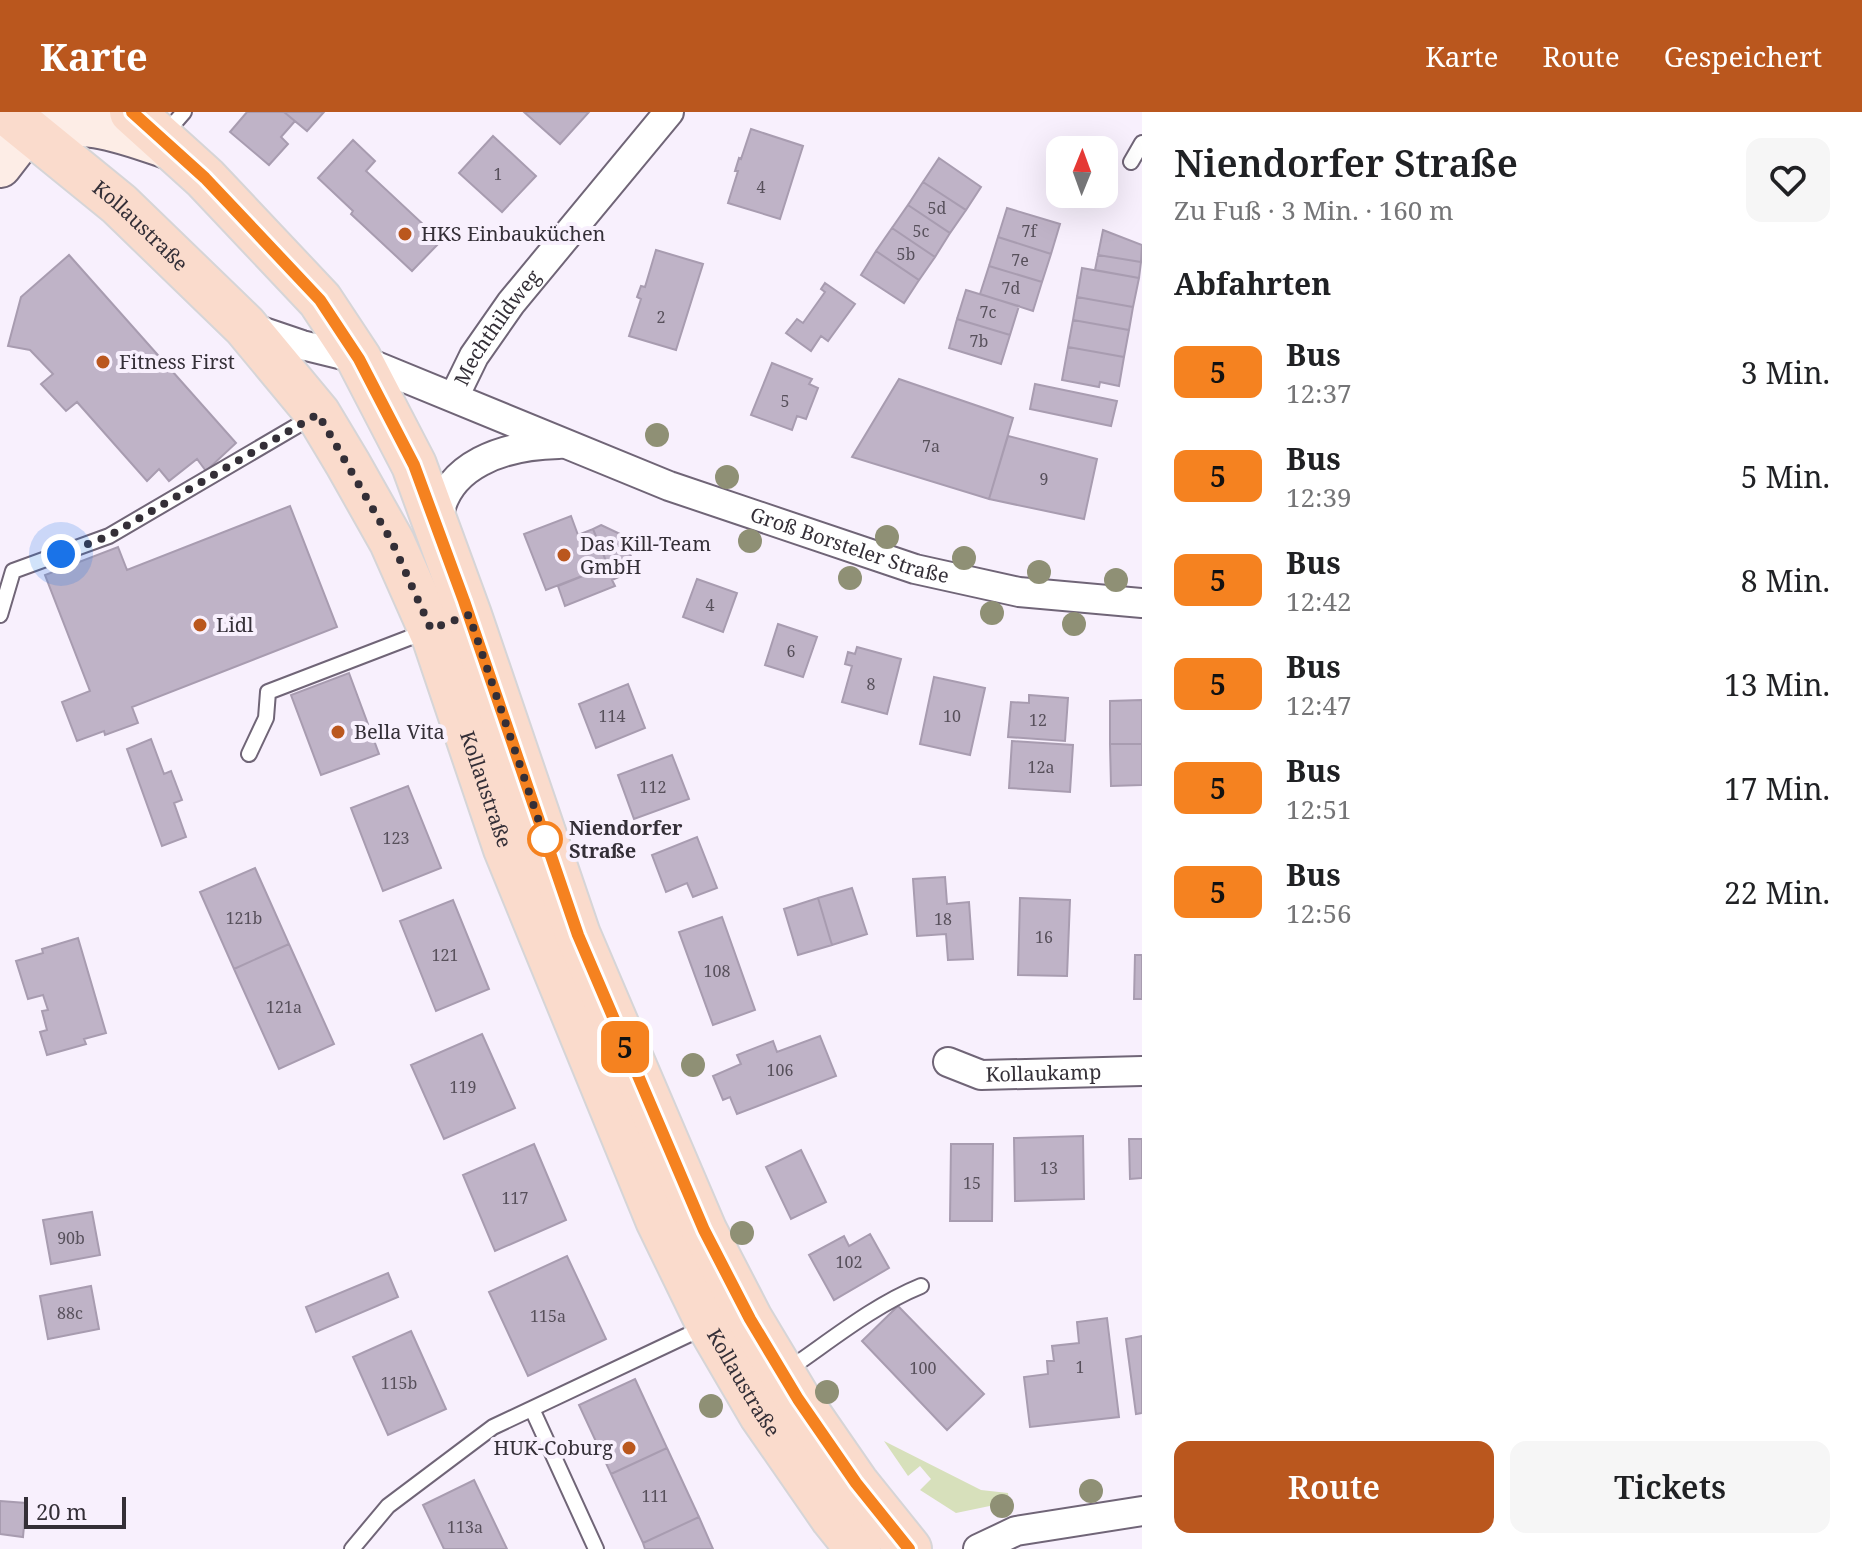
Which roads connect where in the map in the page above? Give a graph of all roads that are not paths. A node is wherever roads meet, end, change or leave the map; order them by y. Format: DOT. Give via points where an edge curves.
graph roads {
  1 [pos="669,112"];
  2 [pos="22,118"];
  3 [pos="163,128"];
  4 [pos="1142,143"];
  5 [pos="1131,162"];
  6 [pos="0,166"];
  7 [pos="245,326"];
  8 [pos="359,359"];
  9 [pos="454,397"];
  10 [pos="318,414"];
  11 [pos="568,444"];
  12 [pos="438,525"];
  13 [pos="1142,603"];
  14 [pos="0,615"];
  15 [pos="450,622"];
  16 [pos="249,754"];
  17 [pos="948,1062"];
  18 [pos="1142,1071"];
  19 [pos="921,1286"];
  20 [pos="709,1325"];
  21 [pos="782,1373"];
  22 [pos="532,1409"];
  23 [pos="1142,1511"];
  24 [pos="352,1549"];
  25 [pos="596,1549"];
  26 [pos="858,1549"];
  27 [pos="909,1549"];
  28 [pos="978,1549"];
  1 -- 9 [label="street, Mechthildweg" via="503,314"];
  2 -- 3 [label="main road" via="113,129"];
  2 -- 6 [label="main road"];
  2 -- 7 [label="main road, Kollaustraße"];
  3 -- 8 [label="main road, Kollaustraße" via="320,300"];
  4 -- 5 [label="lane"];
  7 -- 8 [label="street, Groß Borsteler Straße"];
  7 -- 10 [label="main road, Kollaustraße"];
  8 -- 9 [label="street, Groß Borsteler Straße"];
  8 -- 12 [label="main road, Kollaustraße" via="404,444"];
  9 -- 11 [label="street, Groß Borsteler Straße"];
  10 -- 14 [label="lane" via="109,536 13,571"];
  10 -- 15 [label="main road, Kollaustraße" via="392,542"];
  11 -- 12 [label="street, Groß Borsteler Straße" via="524,447 475,465 447,489"];
  11 -- 13 [label="street, Groß Borsteler Straße" via="669,486 915,569 1019,592"];
  12 -- 15 [label="main road, Kollaustraße"];
  15 -- 16 [label="lane" via="268,692 266,718"];
  15 -- 20 [label="main road, Kollaustraße" via="506,849 658,1220"];
  15 -- 21 [label="main road, Kollaustraße" via="704,1230"];
  17 -- 18 [label="street, Kollaukamp" via="981,1075"];
  19 -- 21 [label="lane"];
  20 -- 22 [label="lane"];
  20 -- 26 [label="main road, Kollaustraße" via="761,1414"];
  21 -- 27 [label="main road, Kollaustraße" via="856,1483"];
  22 -- 24 [label="lane" via="493,1427 388,1506"];
  22 -- 25 [label="lane"];
  23 -- 28 [label="street" via="1016,1531"];
}
